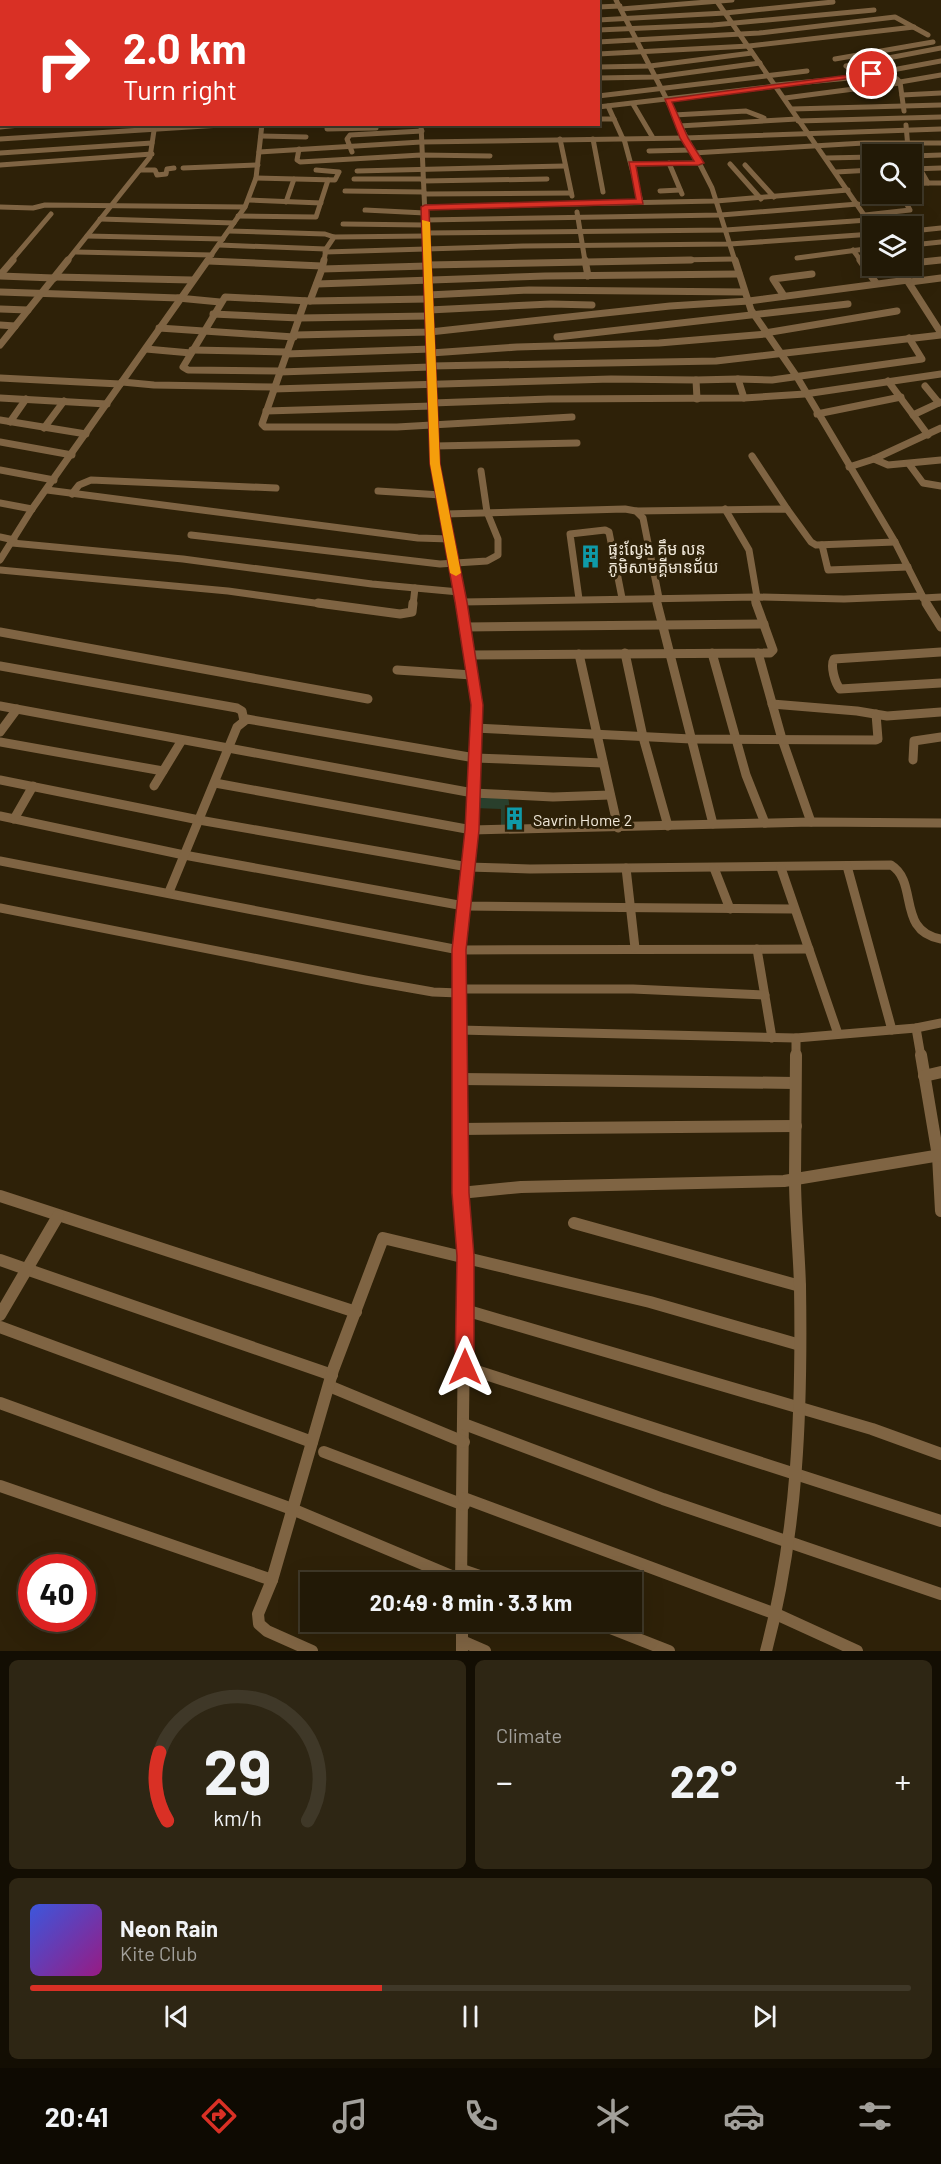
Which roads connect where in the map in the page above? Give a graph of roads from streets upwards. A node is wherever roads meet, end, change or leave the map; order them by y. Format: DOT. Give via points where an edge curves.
graph roads {
  1 [pos="732,0"];
  2 [pos="717,1"];
  3 [pos="833,2"];
  4 [pos="619,5"];
  5 [pos="600,7"];
  6 [pos="874,10"];
  7 [pos="724,13"];
  8 [pos="626,19"];
  9 [pos="600,20"];
  10 [pos="734,23"];
  11 [pos="914,27"];
  12 [pos="600,30"];
  13 [pos="632,30"];
  14 [pos="741,34"];
  15 [pos="928,35"];
  16 [pos="600,42"];
  17 [pos="638,42"];
  18 [pos="933,42"];
  19 [pos="749,46"];
  20 [pos="941,48"];
  21 [pos="827,52"];
  22 [pos="643,53"];
  23 [pos="752,53"];
  24 [pos="600,54"];
  25 [pos="835,59"];
  26 [pos="870,61"];
  27 [pos="941,61"];
  28 [pos="760,63"];
  29 [pos="650,66"];
  30 [pos="600,67"];
  31 [pos="846,67"];
  32 [pos="886,71"];
  33 [pos="807,72"];
  34 [pos="768,74"];
  35 [pos="941,75"];
  36 [pos="860,76"];
  37 [pos="656,77"];
  38 [pos="600,78"];
  39 [pos="900,83"];
  40 [pos="776,85"];
  41 [pos="662,89"];
  42 [pos="941,93"];
  43 [pos="902,95"];
  44 [pos="600,96"];
  45 [pos="785,98"];
  46 [pos="880,99"];
  47 [pos="668,100"];
  48 [pos="633,104"];
  49 [pos="941,105"];
  50 [pos="608,106"];
  51 [pos="880,106"];
  52 [pos="903,106"];
  53 [pos="600,107"];
  54 [pos="792,109"];
  55 [pos="674,115"];
  56 [pos="941,117"];
  57 [pos="764,118"];
  58 [pos="905,118"];
  59 [pos="600,119"];
  60 [pos="614,119"];
  61 [pos="736,119"];
  62 [pos="797,119"];
  63 [pos="55,126"];
  64 [pos="182,126"];
  65 [pos="262,126"];
  66 [pos="679,126"];
  67 [pos="155,127"];
  68 [pos="421,128"];
  69 [pos="327,129"];
  70 [pos="941,129"];
  71 [pos="906,131"];
  72 [pos="809,134"];
  73 [pos="57,136"];
  74 [pos="261,136"];
  75 [pos="306,137"];
  76 [pos="653,138"];
  77 [pos="684,138"];
  78 [pos="0,139"];
  79 [pos="560,139"];
  80 [pos="593,139"];
  81 [pos="623,139"];
  82 [pos="421,142"];
  83 [pos="152,143"];
  84 [pos="941,143"];
  85 [pos="907,144"];
  86 [pos="862,145"];
  87 [pos="350,146"];
  88 [pos="819,146"];
  89 [pos="61,149"];
  90 [pos="299,149"];
  91 [pos="649,151"];
  92 [pos="692,151"];
  93 [pos="260,152"];
  94 [pos="0,153"];
  95 [pos="152,154"];
  96 [pos="422,155"];
  97 [pos="922,155"];
  98 [pos="941,155"];
  99 [pos="490,156"];
  100 [pos="862,157"];
  101 [pos="826,158"];
  102 [pos="354,159"];
  103 [pos="62,161"];
  104 [pos="669,163"];
  105 [pos="699,163"];
  106 [pos="632,164"];
  107 [pos="730,164"];
  108 [pos="0,165"];
  109 [pos="258,165"];
  110 [pos="745,165"];
  111 [pos="565,166"];
  112 [pos="65,167"];
  113 [pos="922,167"];
  114 [pos="941,168"];
  115 [pos="924,169"];
  116 [pos="141,170"];
  117 [pos="316,171"];
  118 [pos="357,171"];
  119 [pos="862,171"];
  120 [pos="836,172"];
  121 [pos="423,176"];
  122 [pos="256,178"];
  123 [pos="294,179"];
  124 [pos="354,179"];
  125 [pos="547,179"];
  126 [pos="935,179"];
  127 [pos="328,180"];
  128 [pos="922,183"];
  129 [pos="928,183"];
  130 [pos="941,183"];
  131 [pos="848,190"];
  132 [pos="345,191"];
  133 [pos="660,191"];
  134 [pos="603,192"];
  135 [pos="424,193"];
  136 [pos="774,197"];
  137 [pos="573,198"];
  138 [pos="761,199"];
  139 [pos="249,200"];
  140 [pos="716,201"];
  141 [pos="286,202"];
  142 [pos="640,202"];
  143 [pos="321,203"];
  144 [pos="858,204"];
  145 [pos="907,204"];
  146 [pos="111,205"];
  147 [pos="0,207"];
  148 [pos="245,207"];
  149 [pos="365,210"];
  150 [pos="51,214"];
  151 [pos="721,215"];
  152 [pos="238,216"];
  153 [pos="644,216"];
  154 [pos="866,216"];
  155 [pos="873,216"];
  156 [pos="578,217"];
  157 [pos="862,217"];
  158 [pos="100,219"];
  159 [pos="425,222"];
  160 [pos="234,223"];
  161 [pos="342,224"];
  162 [pos="941,226"];
  163 [pos="922,229"];
  164 [pos="726,230"];
  165 [pos="229,231"];
  166 [pos="579,231"];
  167 [pos="647,231"];
  168 [pos="862,235"];
  169 [pos="87,236"];
  170 [pos="333,237"];
  171 [pos="221,242"];
  172 [pos="941,242"];
  173 [pos="730,244"];
  174 [pos="922,244"];
  175 [pos="582,246"];
  176 [pos="862,249"];
  177 [pos="853,250"];
  178 [pos="326,251"];
  179 [pos="425,251"];
  180 [pos="76,252"];
  181 [pos="210,258"];
  182 [pos="797,258"];
  183 [pos="735,259"];
  184 [pos="941,260"];
  185 [pos="585,261"];
  186 [pos="922,262"];
  187 [pos="427,265"];
  188 [pos="322,267"];
  189 [pos="739,274"];
  190 [pos="812,274"];
  191 [pos="0,275"];
  192 [pos="591,276"];
  193 [pos="905,276"];
  194 [pos="55,278"];
  195 [pos="941,278"];
  196 [pos="192,279"];
  197 [pos="909,281"];
  198 [pos="428,282"];
  199 [pos="876,283"];
  200 [pos="317,284"];
  201 [pos="0,292"];
  202 [pos="593,292"];
  203 [pos="744,292"];
  204 [pos="41,294"];
  205 [pos="784,296"];
  206 [pos="428,297"];
  207 [pos="179,298"];
  208 [pos="308,301"];
  209 [pos="749,301"];
  210 [pos="220,302"];
  211 [pos="848,304"];
  212 [pos="592,305"];
  213 [pos="0,309"];
  214 [pos="28,310"];
  215 [pos="897,311"];
  216 [pos="429,313"];
  217 [pos="614,313"];
  218 [pos="213,314"];
  219 [pos="941,314"];
  220 [pos="595,315"];
  221 [pos="930,315"];
  222 [pos="755,316"];
  223 [pos="299,318"];
  224 [pos="0,325"];
  225 [pos="15,326"];
  226 [pos="159,328"];
  227 [pos="622,331"];
  228 [pos="203,332"];
  229 [pos="430,332"];
  230 [pos="765,333"];
  231 [pos="941,334"];
  232 [pos="294,336"];
  233 [pos="557,337"];
  234 [pos="909,338"];
  235 [pos="658,343"];
  236 [pos="1,344"];
  237 [pos="146,349"];
  238 [pos="191,351"];
  239 [pos="431,351"];
  240 [pos="286,353"];
  241 [pos="779,354"];
  242 [pos="922,359"];
  243 [pos="665,362"];
  244 [pos="510,364"];
  245 [pos="431,367"];
  246 [pos="858,368"];
  247 [pos="280,372"];
  248 [pos="941,374"];
  249 [pos="933,375"];
  250 [pos="797,377"];
  251 [pos="0,378"];
  252 [pos="738,379"];
  253 [pos="696,380"];
  254 [pos="888,381"];
  255 [pos="121,383"];
  256 [pos="512,383"];
  257 [pos="873,383"];
  258 [pos="432,386"];
  259 [pos="925,386"];
  260 [pos="273,388"];
  261 [pos="941,392"];
  262 [pos="930,393"];
  263 [pos="805,394"];
  264 [pos="901,397"];
  265 [pos="0,398"];
  266 [pos="744,398"];
  267 [pos="26,399"];
  268 [pos="697,399"];
  269 [pos="64,401"];
  270 [pos="940,403"];
  271 [pos="107,404"];
  272 [pos="432,404"];
  273 [pos="266,411"];
  274 [pos="818,414"];
  275 [pos="913,415"];
  276 [pos="572,417"];
  277 [pos="0,420"];
  278 [pos="10,422"];
  279 [pos="433,425"];
  280 [pos="44,428"];
  281 [pos="941,428"];
  282 [pos="86,434"];
  283 [pos="928,435"];
  284 [pos="0,442"];
  285 [pos="577,443"];
  286 [pos="434,446"];
  287 [pos="72,455"];
  288 [pos="752,456"];
  289 [pos="874,459"];
  290 [pos="941,460"];
  291 [pos="909,464"];
  292 [pos="849,467"];
  293 [pos="0,470"];
  294 [pos="481,471"];
  295 [pos="54,480"];
  296 [pos="414,483"];
  297 [pos="941,486"];
  298 [pos="276,488"];
  299 [pos="46,490"];
  300 [pos="378,490"];
  301 [pos="414,493"];
  302 [pos="72,494"];
  303 [pos="441,495"];
  304 [pos="0,503"];
  305 [pos="787,508"];
  306 [pos="32,509"];
  307 [pos="726,509"];
  308 [pos="636,511"];
  309 [pos="487,512"];
  310 [pos="445,514"];
  311 [pos="191,536"];
  312 [pos="0,537"];
  313 [pos="450,539"];
  314 [pos="13,541"];
  315 [pos="895,542"];
  316 [pos="822,545"];
  317 [pos="0,560"];
  318 [pos="454,565"];
  319 [pos="908,567"];
  320 [pos="0,570"];
  321 [pos="415,588"];
  322 [pos="459,592"];
  323 [pos="756,597"];
  324 [pos="923,597"];
  325 [pos="941,597"];
  326 [pos="622,598"];
  327 [pos="658,598"];
  328 [pos="579,599"];
  329 [pos="461,602"];
  330 [pos="764,624"];
  331 [pos="664,625"];
  332 [pos="465,627"];
  333 [pos="941,627"];
  334 [pos="0,632"];
  335 [pos="672,652"];
  336 [pos="712,652"];
  337 [pos="941,652"];
  338 [pos="625,653"];
  339 [pos="758,653"];
  340 [pos="579,654"];
  341 [pos="469,655"];
  342 [pos="0,666"];
  343 [pos="398,670"];
  344 [pos="472,675"];
  345 [pos="941,683"];
  346 [pos="368,699"];
  347 [pos="772,704"];
  348 [pos="0,706"];
  349 [pos="17,709"];
  350 [pos="941,712"];
  351 [pos="876,714"];
  352 [pos="244,721"];
  353 [pos="475,728"];
  354 [pos="0,732"];
  355 [pos="596,735"];
  356 [pos="643,737"];
  357 [pos="941,737"];
  358 [pos="782,738"];
  359 [pos="691,739"];
  360 [pos="736,739"];
  361 [pos="182,740"];
  362 [pos="0,742"];
  363 [pos="228,749"];
  364 [pos="475,758"];
  365 [pos="914,760"];
  366 [pos="603,763"];
  367 [pos="164,771"];
  368 [pos="0,780"];
  369 [pos="214,783"];
  370 [pos="33,786"];
  371 [pos="154,786"];
  372 [pos="473,794"];
  373 [pos="610,795"];
  374 [pos="0,816"];
  375 [pos="14,819"];
  376 [pos="199,820"];
  377 [pos="811,822"];
  378 [pos="765,823"];
  379 [pos="941,823"];
  380 [pos="713,824"];
  381 [pos="668,826"];
  382 [pos="618,828"];
  383 [pos="472,830"];
  384 [pos="184,855"];
  385 [pos="0,861"];
  386 [pos="847,866"];
  387 [pos="468,867"];
  388 [pos="626,868"];
  389 [pos="714,868"];
  390 [pos="781,868"];
  391 [pos="169,892"];
  392 [pos="464,906"];
  393 [pos="0,908"];
  394 [pos="631,909"];
  395 [pos="730,909"];
  396 [pos="795,909"];
  397 [pos="941,939"];
  398 [pos="635,948"];
  399 [pos="809,949"];
  400 [pos="459,950"];
  401 [pos="757,950"];
  402 [pos="459,991"];
  403 [pos="765,994"];
  404 [pos="941,1023"];
  405 [pos="916,1028"];
  406 [pos="459,1030"];
  407 [pos="892,1030"];
  408 [pos="838,1034"];
  409 [pos="772,1038"];
  410 [pos="796,1038"];
  411 [pos="941,1072"];
  412 [pos="924,1076"];
  413 [pos="459,1079"];
  414 [pos="795,1083"];
  415 [pos="796,1126"];
  416 [pos="460,1130"];
  417 [pos="939,1155"];
  418 [pos="795,1179"];
  419 [pos="460,1193"];
  420 [pos="0,1196"];
  421 [pos="941,1210"];
  422 [pos="57,1216"];
  423 [pos="574,1223"];
  424 [pos="465,1256"];
  425 [pos="0,1260"];
  426 [pos="27,1269"];
  427 [pos="800,1286"];
  428 [pos="465,1310"];
  429 [pos="356,1312"];
  430 [pos="0,1315"];
  431 [pos="0,1326"];
  432 [pos="800,1345"];
  433 [pos="465,1367"];
  434 [pos="330,1380"];
  435 [pos="0,1403"];
  436 [pos="798,1408"];
  437 [pos="464,1424"];
  438 [pos="312,1442"];
  439 [pos="464,1442"];
  440 [pos="324,1452"];
  441 [pos="941,1454"];
  442 [pos="795,1474"];
  443 [pos="0,1486"];
  444 [pos="464,1502"];
  445 [pos="292,1509"];
  446 [pos="941,1521"];
  447 [pos="789,1543"];
  448 [pos="449,1572"];
  449 [pos="461,1572"];
  450 [pos="272,1580"];
  451 [pos="941,1594"];
  452 [pos="776,1614"];
  453 [pos="621,1632"];
  454 [pos="462,1646"];
  455 [pos="312,1651"];
  456 [pos="485,1651"];
  457 [pos="669,1651"];
  458 [pos="766,1651"];
  459 [pos="857,1651"];
  1 -- 2 [label="street"];
  2 -- 4 [label="street"];
  2 -- 7 [label="street"];
  3 -- 7 [label="street"];
  4 -- 5 [label="street"];
  4 -- 8 [label="street"];
  6 -- 10 [label="street"];
  7 -- 8 [label="street"];
  7 -- 10 [label="street"];
  8 -- 9 [label="street"];
  8 -- 13 [label="street"];
  10 -- 13 [label="street"];
  10 -- 14 [label="street"];
  11 -- 14 [label="street" via="896,16"];
  11 -- 15 [label="street"];
  11 -- 19 [label="street"];
  12 -- 13 [label="street"];
  13 -- 17 [label="street"];
  14 -- 17 [label="street"];
  14 -- 19 [label="street"];
  16 -- 17 [label="street"];
  17 -- 22 [label="street"];
  18 -- 25 [label="street"];
  19 -- 22 [label="street"];
  19 -- 23 [label="street"];
  20 -- 26 [label="street"];
  21 -- 25 [label="street"];
  22 -- 24 [label="street"];
  22 -- 29 [label="street"];
  23 -- 28 [label="street"];
  23 -- 29 [label="street"];
  25 -- 31 [label="street"];
  26 -- 31 [label="street"];
  26 -- 32 [label="street"];
  27 -- 32 [label="street"];
  28 -- 34 [label="street"];
  28 -- 37 [label="street"];
  29 -- 30 [label="street"];
  29 -- 37 [label="street"];
  31 -- 36 [label="street"];
  32 -- 36 [label="street"];
  32 -- 39 [label="street"];
  33 -- 34 [label="street"];
  34 -- 40 [label="street"];
  34 -- 41 [label="street"];
  35 -- 39 [label="street"];
  36 -- 40 [label="street"];
  37 -- 38 [label="street"];
  37 -- 41 [label="street"];
  39 -- 43 [label="street"];
  39 -- 45 [label="street"];
  40 -- 45 [label="street"];
  40 -- 47 [label="street"];
  41 -- 44 [label="street"];
  41 -- 47 [label="street"];
  42 -- 43 [label="street"];
  43 -- 52 [label="street"];
  45 -- 54 [label="street"];
  46 -- 51 [label="street"];
  47 -- 48 [label="street"];
  47 -- 55 [label="street"];
  48 -- 50 [label="street"];
  48 -- 76 [label="street"];
  49 -- 52 [label="street"];
  50 -- 53 [label="street"];
  50 -- 60 [label="street"];
  51 -- 52 [label="street"];
  51 -- 54 [label="street"];
  52 -- 58 [label="street"];
  54 -- 62 [label="street"];
  55 -- 57 [label="street" via="746,111"];
  55 -- 66 [label="street"];
  56 -- 58 [label="street"];
  57 -- 61 [label="street"];
  57 -- 62 [label="street"];
  58 -- 62 [label="street"];
  58 -- 71 [label="street"];
  59 -- 60 [label="street"];
  60 -- 81 [label="street"];
  62 -- 66 [label="street"];
  62 -- 72 [label="street"];
  63 -- 73 [label="street"];
  64 -- 67 [label="street"];
  65 -- 74 [label="street"];
  66 -- 77 [label="street"];
  67 -- 73 [label="street"];
  67 -- 83 [label="street"];
  68 -- 69 [label="street"];
  68 -- 82 [label="street"];
  68 -- 87 [label="street" via="350,135"];
  70 -- 71 [label="street"];
  71 -- 72 [label="street"];
  71 -- 85 [label="street"];
  72 -- 77 [label="street"];
  72 -- 88 [label="street"];
  73 -- 78 [label="street"];
  73 -- 89 [label="street"];
  74 -- 75 [label="street"];
  74 -- 93 [label="street"];
  76 -- 77 [label="street"];
  76 -- 81 [label="street"];
  77 -- 92 [label="street"];
  79 -- 80 [label="street"];
  79 -- 82 [label="street"];
  79 -- 111 [label="street"];
  80 -- 81 [label="street"];
  80 -- 134 [label="street"];
  81 -- 106 [label="street"];
  82 -- 87 [label="street"];
  82 -- 96 [label="street"];
  83 -- 89 [label="street"];
  83 -- 95 [label="street"];
  84 -- 85 [label="street"];
  86 -- 88 [label="street"];
  87 -- 90 [label="street"];
  87 -- 102 [label="street"];
  88 -- 92 [label="street"];
  88 -- 101 [label="street"];
  89 -- 94 [label="street"];
  89 -- 103 [label="street"];
  90 -- 93 [label="street"];
  90 -- 102 [label="street" via="298,162"];
  91 -- 92 [label="street"];
  92 -- 105 [label="street"];
  93 -- 109 [label="street"];
  95 -- 103 [label="street"];
  95 -- 116 [label="street"];
  96 -- 99 [label="street"];
  96 -- 102 [label="street"];
  96 -- 121 [label="street"];
  97 -- 98 [label="street"];
  100 -- 101 [label="street"];
  101 -- 120 [label="street"];
  103 -- 108 [label="street"];
  103 -- 112 [label="street"];
  104 -- 105 [label="street"];
  104 -- 106 [label="street"];
  104 -- 133 [label="street" via="681,192"];
  105 -- 140 [label="street"];
  106 -- 142 [label="street"];
  107 -- 138 [label="street"];
  109 -- 116 [label="street" via="167,167 166,174 161,175 155,170"];
  109 -- 122 [label="street"];
  110 -- 136 [label="street"];
  111 -- 121 [label="street"];
  111 -- 137 [label="street"];
  113 -- 115 [label="street"];
  114 -- 115 [label="street"];
  115 -- 126 [label="street"];
  115 -- 129 [label="street"];
  116 -- 146 [label="street"];
  117 -- 127 [label="street" via="339,171 336,180"];
  118 -- 121 [label="street"];
  119 -- 120 [label="street"];
  120 -- 131 [label="street"];
  121 -- 124 [label="street"];
  121 -- 125 [label="street"];
  121 -- 135 [label="street"];
  122 -- 123 [label="street"];
  122 -- 139 [label="street"];
  123 -- 127 [label="street"];
  123 -- 141 [label="street"];
  127 -- 143 [label="street"];
  128 -- 129 [label="street"];
  129 -- 130 [label="street"];
  131 -- 136 [label="street"];
  131 -- 144 [label="street"];
  132 -- 135 [label="street"];
  135 -- 137 [label="street"];
  135 -- 159 [label="street"];
  136 -- 138 [label="street"];
  137 -- 142 [label="street"];
  137 -- 156 [label="street"];
  137 -- 159 [label="street"];
  138 -- 140 [label="street"];
  139 -- 141 [label="street"];
  139 -- 148 [label="street"];
  140 -- 142 [label="street"];
  140 -- 151 [label="street"];
  141 -- 143 [label="street"];
  143 -- 152 [label="street" via="318,216 313,218"];
  144 -- 151 [label="street"];
  144 -- 154 [label="street"];
  145 -- 155 [label="street" via="910,210"];
  146 -- 147 [label="street"];
  146 -- 148 [label="street"];
  146 -- 158 [label="street"];
  148 -- 152 [label="street"];
  149 -- 159 [label="street"];
  150 -- 191 [label="street"];
  151 -- 153 [label="street"];
  151 -- 164 [label="street"];
  152 -- 160 [label="street"];
  153 -- 156 [label="street"];
  153 -- 167 [label="street"];
  156 -- 159 [label="street"];
  156 -- 166 [label="street"];
  157 -- 164 [label="street"];
  158 -- 160 [label="street"];
  158 -- 169 [label="street"];
  159 -- 161 [label="street"];
  159 -- 166 [label="street"];
  159 -- 170 [label="street"];
  159 -- 179 [label="street"];
  160 -- 165 [label="street"];
  162 -- 163 [label="street"];
  164 -- 167 [label="street"];
  164 -- 173 [label="street"];
  165 -- 170 [label="street"];
  165 -- 171 [label="street"];
  166 -- 167 [label="street"];
  166 -- 175 [label="street"];
  168 -- 173 [label="street"];
  169 -- 171 [label="street"];
  169 -- 180 [label="street"];
  170 -- 178 [label="street"];
  171 -- 178 [label="street"];
  171 -- 181 [label="street"];
  172 -- 174 [label="street"];
  173 -- 175 [label="street"];
  173 -- 183 [label="street"];
  175 -- 179 [label="street"];
  175 -- 185 [label="street"];
  176 -- 177 [label="street"];
  177 -- 182 [label="street"];
  177 -- 199 [label="street"];
  178 -- 179 [label="street"];
  178 -- 188 [label="street"];
  179 -- 187 [label="street"];
  180 -- 181 [label="street"];
  180 -- 194 [label="street"];
  181 -- 188 [label="street"];
  181 -- 196 [label="street"];
  183 -- 185 [label="street"];
  183 -- 189 [label="street"];
  184 -- 186 [label="street"];
  185 -- 187 [label="street"];
  185 -- 192 [label="street"];
  187 -- 188 [label="street"];
  187 -- 198 [label="street"];
  188 -- 200 [label="street"];
  189 -- 192 [label="street"];
  189 -- 203 [label="street"];
  190 -- 205 [label="street" via="773,279"];
  191 -- 194 [label="street"];
  192 -- 198 [label="street"];
  192 -- 202 [label="street"];
  193 -- 197 [label="street"];
  194 -- 196 [label="street"];
  194 -- 204 [label="street"];
  195 -- 197 [label="street"];
  196 -- 207 [label="street"];
  197 -- 199 [label="street"];
  197 -- 221 [label="street"];
  198 -- 200 [label="street"];
  198 -- 206 [label="street"];
  199 -- 205 [label="street"];
  200 -- 208 [label="street"];
  201 -- 204 [label="street"];
  202 -- 203 [label="street"];
  202 -- 206 [label="street" via="529,290"];
  202 -- 212 [label="street"];
  203 -- 209 [label="street"];
  204 -- 207 [label="street"];
  204 -- 214 [label="street"];
  205 -- 209 [label="street"];
  206 -- 208 [label="street"];
  206 -- 216 [label="street"];
  207 -- 210 [label="street"];
  207 -- 226 [label="street"];
  208 -- 210 [label="street" via="231,297"];
  208 -- 223 [label="street"];
  209 -- 217 [label="street"];
  209 -- 222 [label="street"];
  210 -- 218 [label="street"];
  211 -- 222 [label="street"];
  212 -- 216 [label="street" via="551,304"];
  212 -- 220 [label="street"];
  213 -- 214 [label="street"];
  214 -- 225 [label="street"];
  215 -- 230 [label="street"];
  216 -- 223 [label="street"];
  216 -- 229 [label="street"];
  217 -- 220 [label="street"];
  217 -- 227 [label="street"];
  218 -- 223 [label="street"];
  218 -- 228 [label="street"];
  219 -- 221 [label="street"];
  220 -- 229 [label="street"];
  221 -- 231 [label="street"];
  222 -- 227 [label="street"];
  222 -- 230 [label="street"];
  223 -- 232 [label="street"];
  224 -- 225 [label="street"];
  225 -- 236 [label="street"];
  226 -- 228 [label="street"];
  226 -- 237 [label="street"];
  227 -- 233 [label="street"];
  228 -- 232 [label="street"];
  228 -- 238 [label="street"];
  229 -- 232 [label="street"];
  229 -- 239 [label="street"];
  230 -- 235 [label="street"];
  230 -- 241 [label="street"];
  231 -- 234 [label="street"];
  232 -- 240 [label="street"];
  234 -- 241 [label="street"];
  234 -- 242 [label="street"];
  235 -- 239 [label="street"];
  235 -- 243 [label="street"];
  237 -- 238 [label="street"];
  237 -- 255 [label="street"];
  238 -- 240 [label="street"];
  238 -- 247 [label="street" via="185,369"];
  239 -- 240 [label="street"];
  239 -- 245 [label="street"];
  240 -- 247 [label="street"];
  241 -- 243 [label="street"];
  241 -- 250 [label="street"];
  242 -- 246 [label="street"];
  242 -- 249 [label="street"];
  243 -- 244 [label="street"];
  244 -- 245 [label="street"];
  244 -- 256 [label="street"];
  245 -- 247 [label="street"];
  245 -- 258 [label="street"];
  246 -- 250 [label="street"];
  246 -- 257 [label="street"];
  247 -- 260 [label="street"];
  248 -- 249 [label="street"];
  249 -- 254 [label="street"];
  250 -- 252 [label="street"];
  250 -- 263 [label="street"];
  251 -- 255 [label="street"];
  252 -- 253 [label="street"];
  252 -- 266 [label="street"];
  253 -- 256 [label="street"];
  253 -- 268 [label="street"];
  254 -- 257 [label="street"];
  254 -- 264 [label="street"];
  255 -- 260 [label="street"];
  255 -- 271 [label="street"];
  256 -- 258 [label="street"];
  257 -- 263 [label="street"];
  258 -- 260 [label="street"];
  258 -- 272 [label="street"];
  259 -- 262 [label="street"];
  260 -- 273 [label="street"];
  261 -- 262 [label="street"];
  262 -- 270 [label="street"];
  263 -- 266 [label="street"];
  263 -- 274 [label="street"];
  264 -- 274 [label="street"];
  264 -- 275 [label="street"];
  265 -- 267 [label="street"];
  266 -- 268 [label="street"];
  267 -- 269 [label="street"];
  267 -- 278 [label="street"];
  268 -- 272 [label="street"];
  269 -- 271 [label="street"];
  269 -- 280 [label="street"];
  270 -- 275 [label="street"];
  271 -- 282 [label="street"];
  272 -- 273 [label="street"];
  272 -- 279 [label="street"];
  273 -- 279 [label="street" via="262,424 265,427 287,429"];
  274 -- 292 [label="street"];
  275 -- 283 [label="street"];
  276 -- 279 [label="street"];
  277 -- 278 [label="street"];
  278 -- 280 [label="street"];
  279 -- 286 [label="street"];
  280 -- 282 [label="street"];
  281 -- 283 [label="street"];
  282 -- 287 [label="street"];
  283 -- 289 [label="street"];
  284 -- 287 [label="street"];
  285 -- 286 [label="street"];
  286 -- 303 [label="street"];
  287 -- 295 [label="street"];
  288 -- 305 [label="street"];
  289 -- 291 [label="street" via="888,465"];
  289 -- 292 [label="street"];
  290 -- 291 [label="street"];
  291 -- 297 [label="street" via="923,483"];
  292 -- 315 [label="street"];
  293 -- 295 [label="street"];
  294 -- 309 [label="street"];
  295 -- 299 [label="street"];
  296 -- 301 [label="street"];
  298 -- 302 [label="street" via="91,480 79,485"];
  299 -- 302 [label="street"];
  299 -- 306 [label="street"];
  300 -- 301 [label="street"];
  301 -- 303 [label="street"];
  302 -- 313 [label="street"];
  303 -- 310 [label="street"];
  304 -- 306 [label="street"];
  305 -- 307 [label="street"];
  305 -- 316 [label="street" via="811,542"];
  306 -- 314 [label="street"];
  307 -- 308 [label="street"];
  307 -- 323 [label="street" via="749,550"];
  308 -- 309 [label="street"];
  308 -- 327 [label="street" via="643,518"];
  309 -- 310 [label="street"];
  309 -- 318 [label="street" via="498,540 498,555 487,561"];
  310 -- 313 [label="street"];
  311 -- 318 [label="street"];
  312 -- 314 [label="street"];
  313 -- 318 [label="street"];
  314 -- 317 [label="street"];
  314 -- 321 [label="street"];
  315 -- 316 [label="street"];
  315 -- 319 [label="street"];
  316 -- 319 [label="street" via="828,570"];
  318 -- 322 [label="street"];
  319 -- 324 [label="street"];
  320 -- 321 [label="street" via="228,591 400,614 411,612"];
  321 -- 322 [label="street"];
  322 -- 329 [label="street"];
  323 -- 324 [label="street"];
  323 -- 327 [label="street"];
  323 -- 330 [label="street"];
  324 -- 325 [label="street"];
  324 -- 333 [label="street"];
  326 -- 327 [label="street"];
  326 -- 328 [label="street"];
  326 -- 328 [label="street" via="609,532 605,530 570,534"];
  327 -- 331 [label="street"];
  328 -- 329 [label="street"];
  329 -- 332 [label="street"];
  330 -- 331 [label="street"];
  330 -- 339 [label="street" via="773,650"];
  331 -- 332 [label="street"];
  331 -- 335 [label="street"];
  332 -- 341 [label="street"];
  334 -- 346 [label="street"];
  335 -- 336 [label="street"];
  335 -- 338 [label="street"];
  335 -- 359 [label="street"];
  336 -- 339 [label="street"];
  336 -- 360 [label="street"];
  337 -- 345 [label="street" via="834,659 832,663 840,689"];
  338 -- 340 [label="street"];
  338 -- 356 [label="street"];
  339 -- 347 [label="street"];
  340 -- 341 [label="street"];
  340 -- 355 [label="street"];
  341 -- 344 [label="street"];
  342 -- 352 [label="street" via="237,708"];
  343 -- 344 [label="street"];
  344 -- 353 [label="street" via="477,705"];
  347 -- 351 [label="street"];
  347 -- 358 [label="street"];
  348 -- 349 [label="street"];
  349 -- 354 [label="street"];
  349 -- 361 [label="street"];
  350 -- 351 [label="street" via="899,717"];
  351 -- 358 [label="street" via="876,740"];
  352 -- 363 [label="street" via="237,727"];
  352 -- 364 [label="street" via="256,719"];
  353 -- 355 [label="street"];
  353 -- 364 [label="street"];
  355 -- 356 [label="street"];
  355 -- 366 [label="street"];
  356 -- 359 [label="street"];
  356 -- 381 [label="street"];
  357 -- 365 [label="street" via="914,741"];
  358 -- 360 [label="street"];
  358 -- 377 [label="street"];
  359 -- 360 [label="street"];
  359 -- 380 [label="street"];
  360 -- 378 [label="street"];
  361 -- 363 [label="street"];
  361 -- 367 [label="street"];
  362 -- 367 [label="street"];
  363 -- 369 [label="street"];
  363 -- 372 [label="street"];
  364 -- 366 [label="street"];
  364 -- 372 [label="street"];
  366 -- 373 [label="street"];
  367 -- 371 [label="street"];
  368 -- 370 [label="street"];
  369 -- 376 [label="street"];
  369 -- 383 [label="street"];
  370 -- 375 [label="street"];
  370 -- 376 [label="street"];
  372 -- 373 [label="street"];
  372 -- 383 [label="street"];
  373 -- 382 [label="street"];
  374 -- 375 [label="street"];
  375 -- 384 [label="street"];
  376 -- 384 [label="street"];
  376 -- 387 [label="street"];
  377 -- 378 [label="street"];
  377 -- 379 [label="street"];
  378 -- 380 [label="street"];
  380 -- 381 [label="street"];
  381 -- 382 [label="street"];
  382 -- 383 [label="street"];
  383 -- 387 [label="street"];
  384 -- 391 [label="street"];
  384 -- 392 [label="street"];
  385 -- 391 [label="street"];
  386 -- 390 [label="street"];
  386 -- 397 [label="street" via="885,865 899,870 918,929 927,937"];
  386 -- 407 [label="street"];
  387 -- 388 [label="street"];
  387 -- 392 [label="street"];
  388 -- 389 [label="street"];
  388 -- 394 [label="street"];
  389 -- 390 [label="street"];
  389 -- 395 [label="street"];
  390 -- 396 [label="street"];
  391 -- 400 [label="street"];
  392 -- 394 [label="street"];
  392 -- 400 [label="street"];
  393 -- 402 [label="street" via="376,982 433,992"];
  394 -- 395 [label="street"];
  394 -- 398 [label="street"];
  395 -- 396 [label="street"];
  396 -- 399 [label="street"];
  398 -- 400 [label="street"];
  398 -- 401 [label="street"];
  399 -- 401 [label="street"];
  399 -- 408 [label="street"];
  400 -- 402 [label="street"];
  401 -- 403 [label="street"];
  402 -- 403 [label="street" via="633,989"];
  402 -- 406 [label="street"];
  403 -- 409 [label="street"];
  404 -- 405 [label="street"];
  405 -- 407 [label="street"];
  405 -- 412 [label="street"];
  406 -- 409 [label="street"];
  406 -- 413 [label="street"];
  407 -- 408 [label="street"];
  408 -- 410 [label="street"];
  409 -- 410 [label="street"];
  410 -- 414 [label="street"];
  411 -- 412 [label="street"];
  412 -- 417 [label="street"];
  413 -- 414 [label="street"];
  413 -- 416 [label="street"];
  414 -- 415 [label="street"];
  415 -- 416 [label="street"];
  415 -- 418 [label="street"];
  416 -- 419 [label="street"];
  417 -- 418 [label="street"];
  417 -- 421 [label="street"];
  418 -- 419 [label="street" via="521,1187"];
  418 -- 427 [label="street"];
  419 -- 424 [label="street"];
  420 -- 422 [label="street"];
  422 -- 426 [label="street"];
  422 -- 429 [label="street"];
  423 -- 427 [label="street"];
  424 -- 428 [label="street"];
  424 -- 429 [label="street" via="383,1238"];
  424 -- 432 [label="street" via="650,1302"];
  425 -- 426 [label="street"];
  426 -- 430 [label="street"];
  426 -- 434 [label="street"];
  427 -- 432 [label="street"];
  428 -- 433 [label="street"];
  428 -- 436 [label="street"];
  429 -- 434 [label="street"];
  431 -- 438 [label="street"];
  432 -- 436 [label="street"];
  433 -- 437 [label="street"];
  433 -- 442 [label="street"];
  434 -- 438 [label="street"];
  434 -- 439 [label="street"];
  435 -- 445 [label="street"];
  436 -- 441 [label="street"];
  436 -- 442 [label="street"];
  437 -- 439 [label="street"];
  437 -- 447 [label="street"];
  438 -- 445 [label="street"];
  439 -- 444 [label="street"];
  440 -- 444 [label="street"];
  442 -- 446 [label="street"];
  442 -- 447 [label="street"];
  443 -- 450 [label="street"];
  444 -- 449 [label="street"];
  444 -- 452 [label="street"];
  445 -- 448 [label="street"];
  445 -- 450 [label="street"];
  447 -- 451 [label="street"];
  447 -- 452 [label="street"];
  450 -- 455 [label="street" via="258,1614 259,1624"];
  452 -- 458 [label="street"];
  452 -- 459 [label="street"];
  453 -- 457 [label="street"];
  454 -- 456 [label="street"];
}
